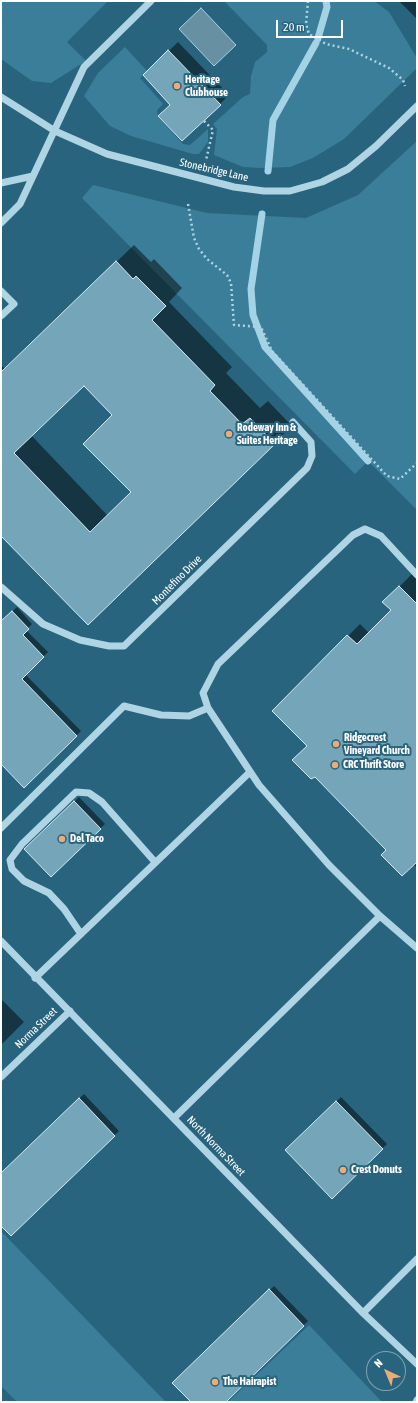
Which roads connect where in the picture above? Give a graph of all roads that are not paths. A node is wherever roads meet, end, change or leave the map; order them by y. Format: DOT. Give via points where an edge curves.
graph roads {
  1 [pos="151,1"];
  2 [pos="1,97"];
  3 [pos="417,106"];
  4 [pos="55,131"];
  5 [pos="33,176"];
  6 [pos="1,183"];
  7 [pos="1,223"];
  8 [pos="1,291"];
  9 [pos="1,316"];
  10 [pos="293,422"];
  11 [pos="417,575"];
  12 [pos="1,587"];
  13 [pos="208,708"];
  14 [pos="250,772"];
  15 [pos="1,828"];
  16 [pos="155,862"];
  17 [pos="380,916"];
  18 [pos="81,934"];
  19 [pos="1,941"];
  20 [pos="417,948"];
  21 [pos="35,978"];
  22 [pos="70,1011"];
  23 [pos="1,1077"];
  24 [pos="174,1118"];
  25 [pos="417,1259"];
  26 [pos="363,1313"];
  27 [pos="417,1364"];
  1 -- 4 [label="street" via="84,68"];
  2 -- 4 [label="street, Stonebridge Lane"];
  3 -- 4 [label="street, Stonebridge Lane" via="348,169 322,182 290,191 234,188 107,154"];
  4 -- 5 [label="street"];
  5 -- 6 [label="street"];
  5 -- 7 [label="street" via="20,204"];
  8 -- 9 [label="street" via="14,304"];
  10 -- 12 [label="street, Montefino Drive" via="310,442 312,456 307,468 124,646 109,646 80,640 43,624"];
  11 -- 13 [label="street" via="381,536 365,529 353,535 218,664 203,693"];
  13 -- 14 [label="street"];
  13 -- 15 [label="street" via="189,716 161,716 124,706"];
  14 -- 16 [label="street"];
  14 -- 17 [label="street" via="330,865"];
  16 -- 18 [label="street"];
  16 -- 18 [label="street" via="102,802 90,793 76,792 22,844 10,860 12,869 24,881 49,893"];
  17 -- 20 [label="street"];
  17 -- 24 [label="street"];
  18 -- 21 [label="street"];
  19 -- 21 [label="street, North Norma Street"];
  21 -- 22 [label="street, North Norma Street"];
  22 -- 23 [label="street, Norma Street"];
  22 -- 24 [label="street, North Norma Street"];
  24 -- 26 [label="street, North Norma Street"];
  25 -- 26 [label="street"];
  26 -- 27 [label="street, North Norma Street"];
}
